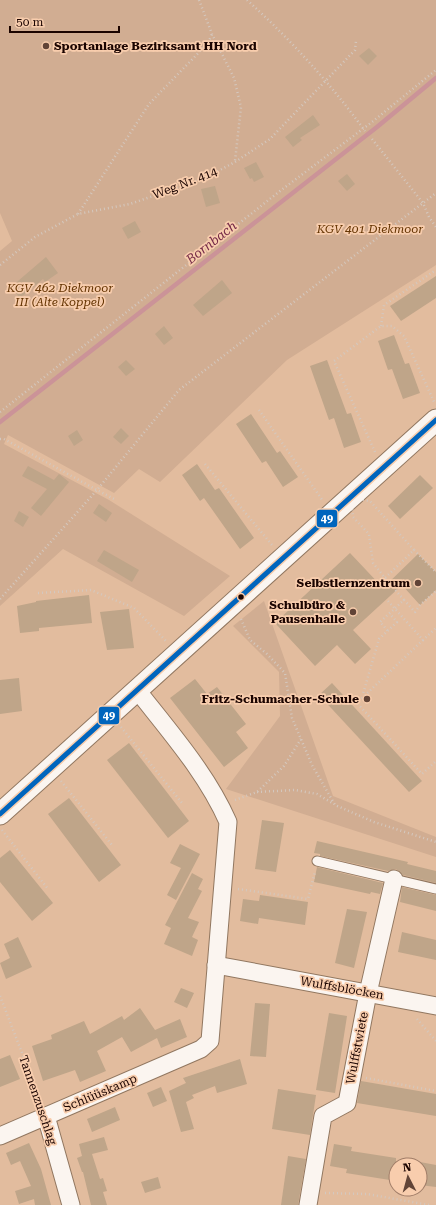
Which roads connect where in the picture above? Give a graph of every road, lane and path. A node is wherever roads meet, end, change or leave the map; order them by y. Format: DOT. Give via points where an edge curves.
graph roads {
  1 [pos="199,0"];
  2 [pos="246,0"];
  3 [pos="212,34"];
  4 [pos="356,41"];
  5 [pos="436,70"];
  6 [pos="326,80"];
  7 [pos="365,130"];
  8 [pos="372,139"];
  9 [pos="235,162"];
  10 [pos="436,193"];
  11 [pos="423,204"];
  12 [pos="78,214"];
  13 [pos="436,227"];
  14 [pos="0,265"];
  15 [pos="436,270"];
  16 [pos="380,326"];
  17 [pos="436,406"];
  18 [pos="259,410"];
  19 [pos="0,412"];
  20 [pos="436,420"];
  21 [pos="0,439"];
  22 [pos="204,464"];
  23 [pos="383,469"];
  24 [pos="97,490"];
  25 [pos="351,498"];
  26 [pos="114,499"];
  27 [pos="332,515"];
  28 [pos="359,523"];
  29 [pos="414,550"];
  30 [pos="284,559"];
  31 [pos="436,572"];
  32 [pos="385,578"];
  33 [pos="436,591"];
  34 [pos="38,593"];
  35 [pos="0,599"];
  36 [pos="404,600"];
  37 [pos="388,601"];
  38 [pos="234,604"];
  39 [pos="395,609"];
  40 [pos="390,614"];
  41 [pos="436,628"];
  42 [pos="388,630"];
  43 [pos="423,640"];
  44 [pos="177,653"];
  45 [pos="138,690"];
  46 [pos="365,696"];
  47 [pos="110,714"];
  48 [pos="301,738"];
  49 [pos="436,761"];
  50 [pos="52,769"];
  51 [pos="257,792"];
  52 [pos="182,803"];
  53 [pos="335,805"];
  54 [pos="221,806"];
  55 [pos="0,814"];
  56 [pos="0,828"];
  57 [pos="436,842"];
  58 [pos="112,845"];
  59 [pos="317,861"];
  60 [pos="394,879"];
  61 [pos="222,886"];
  62 [pos="48,889"];
  63 [pos="436,890"];
  64 [pos="216,965"];
  65 [pos="368,993"];
  66 [pos="0,996"];
  67 [pos="436,1006"];
  68 [pos="351,1075"];
  69 [pos="436,1092"];
  70 [pos="46,1116"];
  71 [pos="0,1136"];
  72 [pos="337,1194"];
  73 [pos="71,1205"];
  74 [pos="308,1205"];
  75 [pos="429,1205"];
  1 -- 3 [label="path"];
  2 -- 6 [label="path" via="284,34"];
  3 -- 9 [label="path" via="234,78 241,107"];
  3 -- 12 [label="path" via="208,43 149,104"];
  4 -- 6 [label="path, Weg Nr. 414" via="355,50"];
  5 -- 7 [label="path"];
  6 -- 7 [label="path"];
  6 -- 9 [label="path, Weg Nr. 414" via="270,139"];
  7 -- 19 [label="path" via="274,196"];
  8 -- 11 [label="path"];
  9 -- 12 [label="path, Weg Nr. 414" via="205,178 130,204"];
  10 -- 11 [label="path"];
  11 -- 13 [label="path"];
  11 -- 24 [label="path" via="179,390"];
  12 -- 14 [label="path, Weg Nr. 414" via="35,237"];
  15 -- 16 [label="path" via="384,305"];
  16 -- 17 [label="path" via="392,326 404,336"];
  16 -- 23 [label="path" via="334,361"];
  18 -- 27 [label="path"];
  20 -- 23 [label="street"];
  21 -- 24 [label="path"];
  22 -- 30 [label="path"];
  23 -- 25 [label="street"];
  24 -- 26 [label="path"];
  24 -- 35 [label="path"];
  25 -- 27 [label="street"];
  25 -- 29 [label="path" via="370,502"];
  27 -- 30 [label="street"];
  28 -- 32 [label="path" via="369,534 372,563"];
  29 -- 31 [label="path"];
  29 -- 32 [label="path"];
  30 -- 38 [label="street"];
  32 -- 36 [label="path"];
  33 -- 36 [label="path" via="415,612"];
  34 -- 44 [label="path" via="91,590 134,608"];
  36 -- 39 [label="path"];
  37 -- 39 [label="path"];
  38 -- 44 [label="street"];
  38 -- 48 [label="path" via="250,640 285,673 292,718"];
  39 -- 40 [label="path"];
  39 -- 43 [label="path"];
  40 -- 42 [label="path" via="397,622"];
  40 -- 42 [label="path" via="380,622"];
  41 -- 43 [label="path"];
  42 -- 46 [label="path" via="379,639 363,694"];
  43 -- 46 [label="path"];
  44 -- 45 [label="street"];
  45 -- 47 [label="street"];
  45 -- 54 [label="street" via="187,754"];
  46 -- 49 [label="path" via="357,703 422,774"];
  47 -- 50 [label="street"];
  47 -- 52 [label="path"];
  48 -- 51 [label="path" via="284,766"];
  48 -- 53 [label="path" via="312,765"];
  50 -- 55 [label="street"];
  50 -- 58 [label="path"];
  51 -- 53 [label="path" via="295,790 317,794"];
  51 -- 54 [label="path"];
  53 -- 57 [label="path" via="374,822"];
  54 -- 61 [label="street" via="228,822"];
  56 -- 62 [label="path"];
  59 -- 60 [label="lane"];
  59 -- 61 [label="path" via="308,899"];
  60 -- 63 [label="lane"];
  60 -- 65 [label="street, Wulffstwiete"];
  61 -- 64 [label="street"];
  64 -- 65 [label="street, Wulffsblöcken"];
  64 -- 70 [label="street, Schlüüskamp" via="210,1041 201,1050"];
  65 -- 67 [label="street, Wulffsblöcken"];
  65 -- 68 [label="street, Wulffstwiete"];
  66 -- 70 [label="path, Tannenzuschlag"];
  68 -- 69 [label="path"];
  68 -- 74 [label="street, Wulffstwiete" via="347,1103 323,1116"];
  70 -- 71 [label="street, Schlüüskamp"];
  70 -- 73 [label="street, Tannenzuschlag"];
  72 -- 75 [label="path" via="367,1194"];
}
